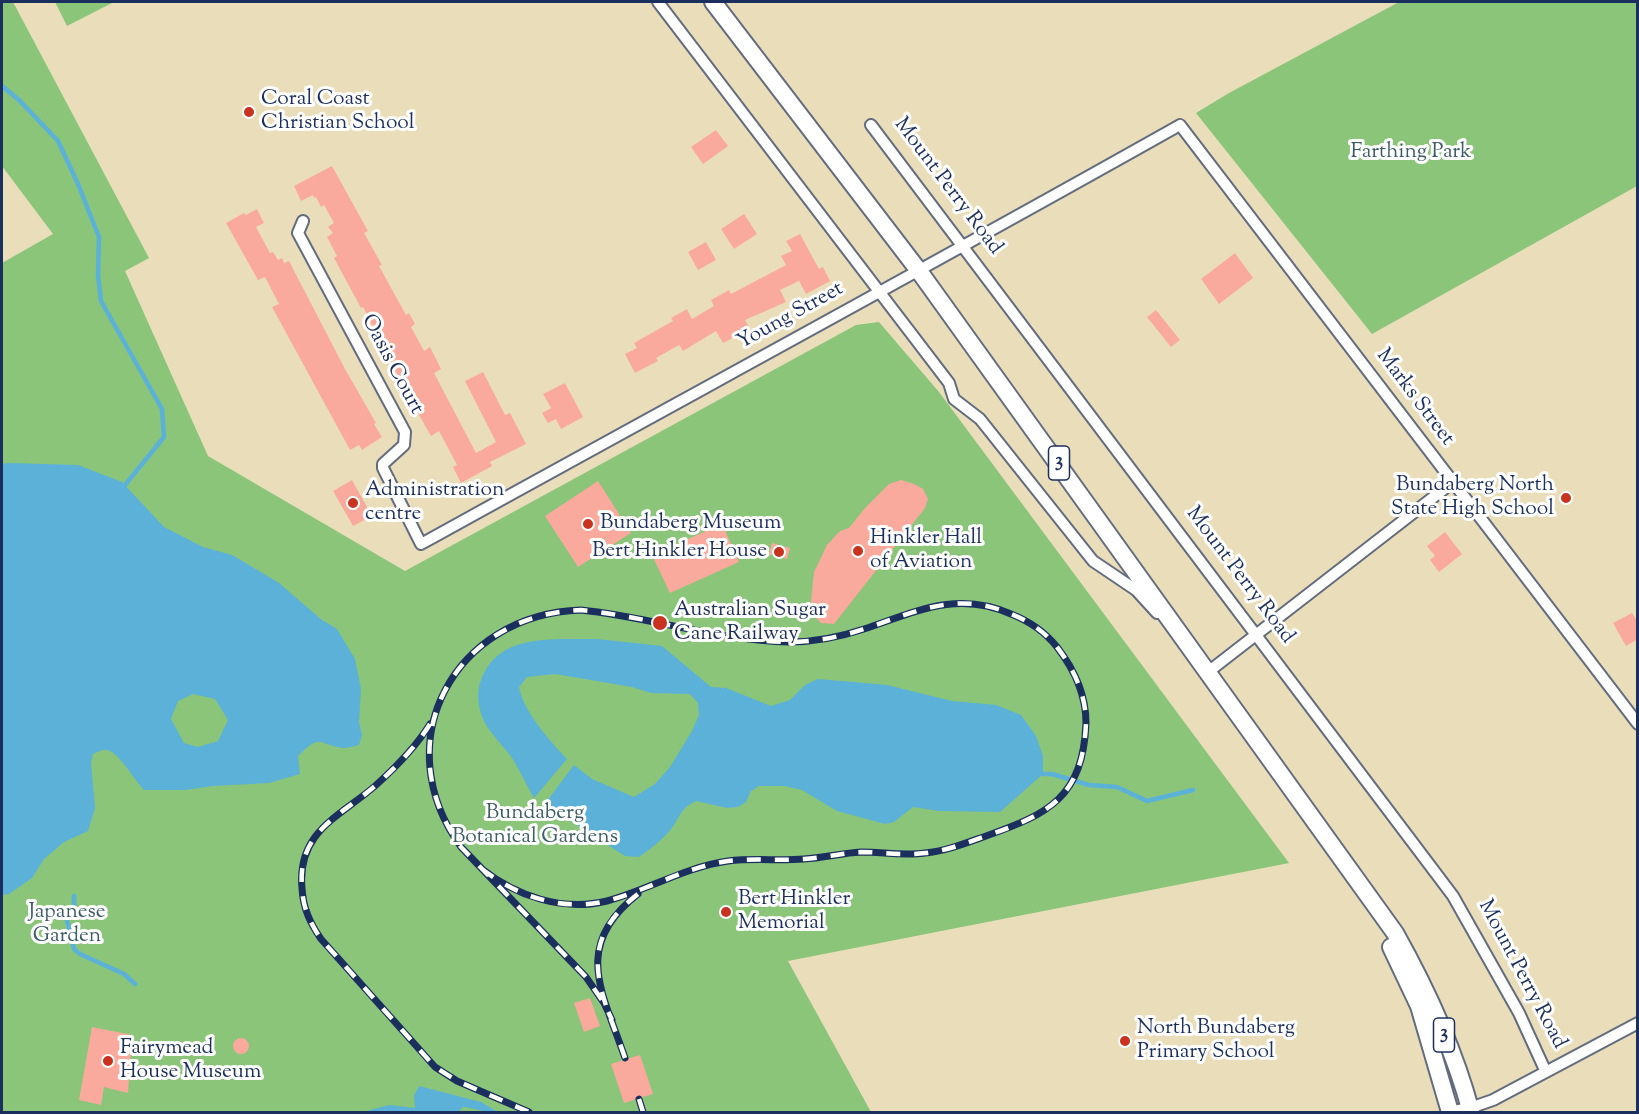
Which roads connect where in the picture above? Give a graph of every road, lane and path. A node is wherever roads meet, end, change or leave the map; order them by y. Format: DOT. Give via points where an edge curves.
graph roads {
  1 [pos="657,2"];
  2 [pos="713,2"];
  3 [pos="871,125"];
  4 [pos="1180,125"];
  5 [pos="303,221"];
  6 [pos="287,232"];
  7 [pos="298,233"];
  8 [pos="964,247"];
  9 [pos="919,271"];
  10 [pos="879,291"];
  11 [pos="1453,482"];
  12 [pos="421,544"];
  13 [pos="1255,634"];
  14 [pos="1197,656"];
  15 [pos="1208,672"];
  16 [pos="1638,724"];
  17 [pos="1365,892"];
  18 [pos="1638,1023"];
  19 [pos="1545,1070"];
  20 [pos="1470,1111"];
  21 [pos="1449,1112"];
  1 -- 10 [label="street"];
  2 -- 9 [label="main road, 3"];
  3 -- 8 [label="street, Mount Perry Road"];
  4 -- 8 [label="street, Young Street"];
  4 -- 11 [label="street, Marks Street"];
  5 -- 7 [label="street"];
  6 -- 7 [label="street"];
  7 -- 12 [label="street, Oasis Court" via="405,432 404,445 383,468"];
  8 -- 9 [label="street, Young Street"];
  8 -- 13 [label="street, Mount Perry Road"];
  9 -- 10 [label="street, Young Street"];
  9 -- 14 [label="main road, 3"];
  10 -- 12 [label="street, Young Street"];
  10 -- 14 [label="street" via="949,382 954,399 980,418 1093,561 1136,590"];
  11 -- 13 [label="street"];
  11 -- 16 [label="street, Marks Street"];
  13 -- 15 [label="street"];
  13 -- 19 [label="street, Mount Perry Road" via="1453,896 1519,1013"];
  14 -- 15 [label="main road, 3"];
  15 -- 17 [label="main road, 3"];
  17 -- 20 [label="main road, 3" via="1395,933 1427,994 1452,1053"];
  17 -- 21 [label="main road, 3" via="1419,1006"];
  18 -- 19 [label="street"];
  19 -- 20 [label="street"];
  20 -- 21 [label="street"];
}
